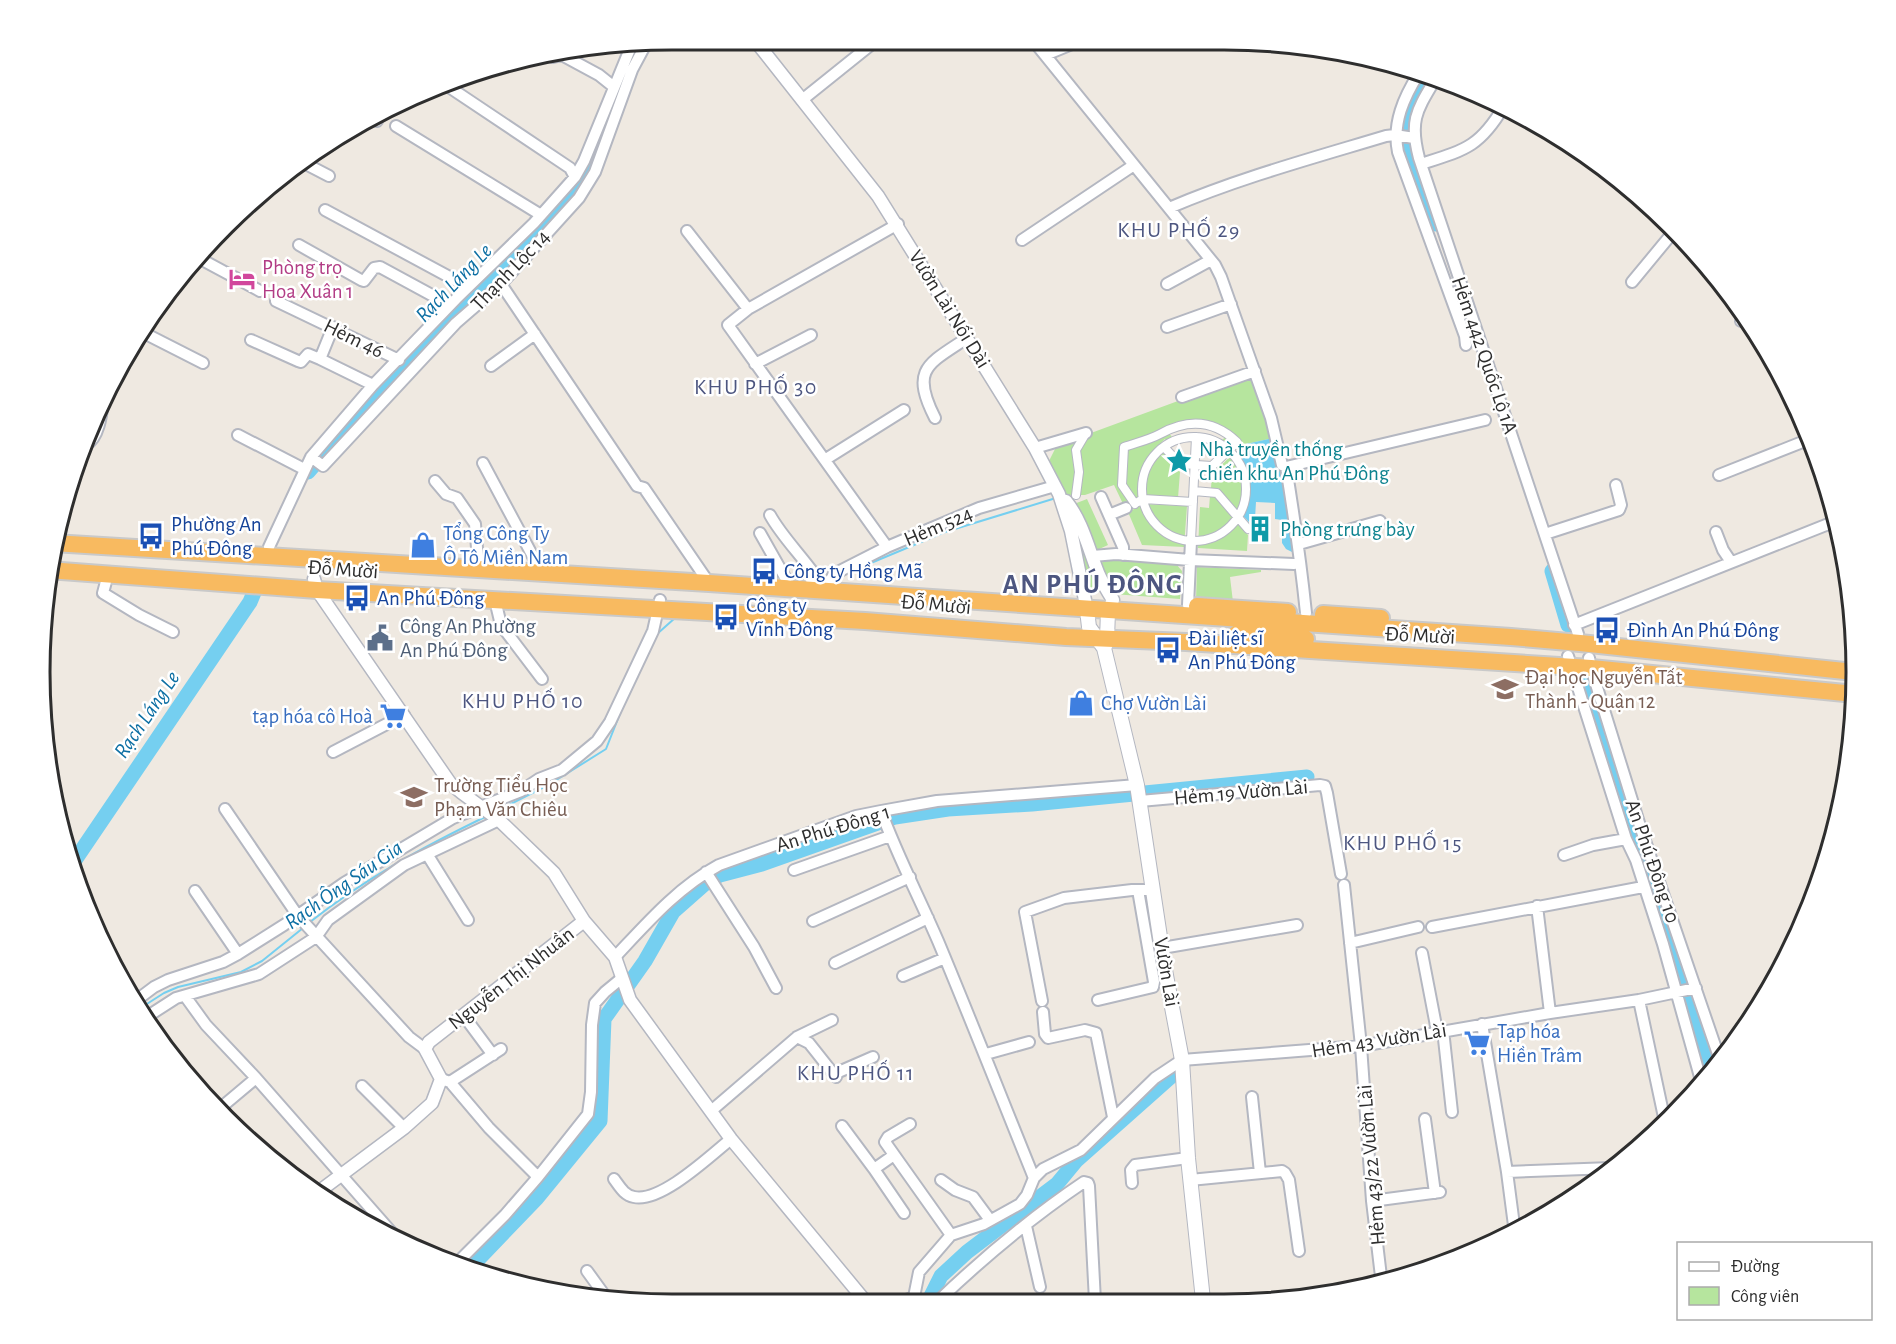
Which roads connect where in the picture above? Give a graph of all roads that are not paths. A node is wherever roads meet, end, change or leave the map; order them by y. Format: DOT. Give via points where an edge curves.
graph roads {
  1 [pos="763,50"];
  2 [pos="864,50"];
  3 [pos="1041,50"];
  4 [pos="1057,50"];
  5 [pos="629,51"];
  6 [pos="642,51"];
  7 [pos="1045,55"];
  8 [pos="568,58"];
  9 [pos="1415,80"];
  10 [pos="1432,86"];
  11 [pos="614,87"];
  12 [pos="453,90"];
  13 [pos="802,100"];
  14 [pos="1498,114"];
  15 [pos="396,126"];
  16 [pos="1406,137"];
  17 [pos="1420,164"];
  18 [pos="1134,165"];
  19 [pos="310,166"];
  20 [pos="329,176"];
  21 [pos="575,177"];
  22 [pos="1169,208"];
  23 [pos="325,210"];
  24 [pos="537,219"];
  25 [pos="897,224"];
  26 [pos="687,231"];
  27 [pos="545,235"];
  28 [pos="1669,237"];
  29 [pos="1022,240"];
  30 [pos="299,245"];
  31 [pos="1210,260"];
  32 [pos="205,261"];
  33 [pos="1632,282"];
  34 [pos="501,284"];
  35 [pos="1167,284"];
  36 [pos="468,287"];
  37 [pos="260,291"];
  38 [pos="276,301"];
  39 [pos="1231,304"];
  40 [pos="450,305"];
  41 [pos="748,309"];
  42 [pos="333,327"];
  43 [pos="1167,327"];
  44 [pos="535,334"];
  45 [pos="148,335"];
  46 [pos="811,335"];
  47 [pos="967,338"];
  48 [pos="251,340"];
  49 [pos="1466,345"];
  50 [pos="320,359"];
  51 [pos="399,360"];
  52 [pos="203,363"];
  53 [pos="755,364"];
  54 [pos="491,366"];
  55 [pos="1256,371"];
  56 [pos="373,386"];
  57 [pos="1182,397"];
  58 [pos="904,410"];
  59 [pos="935,418"];
  60 [pos="1485,420"];
  61 [pos="1086,433"];
  62 [pos="238,435"];
  63 [pos="1196,437"];
  64 [pos="1802,442"];
  65 [pos="1164,447"];
  66 [pos="1035,448"];
  67 [pos="1229,451"];
  68 [pos="311,457"];
  69 [pos="825,459"];
  70 [pos="483,463"];
  71 [pos="1196,465"];
  72 [pos="1286,468"];
  73 [pos="304,469"];
  74 [pos="1719,475"];
  75 [pos="435,481"];
  76 [pos="1616,485"];
  77 [pos="1057,490"];
  78 [pos="1194,491"];
  79 [pos="1076,495"];
  80 [pos="1101,497"];
  81 [pos="1143,499"];
  82 [pos="1193,502"];
  83 [pos="1130,506"];
  84 [pos="770,514"];
  85 [pos="1109,515"];
  86 [pos="1238,517"];
  87 [pos="1380,520"];
  88 [pos="1828,524"];
  89 [pos="1248,529"];
  90 [pos="1716,532"];
  91 [pos="760,533"];
  92 [pos="1545,534"];
  93 [pos="65,535"];
  94 [pos="1191,541"];
  95 [pos="63,544"];
  96 [pos="1299,544"];
  97 [pos="269,547"];
  98 [pos="887,547"];
  99 [pos="1123,555"];
  100 [pos="1093,556"];
  101 [pos="478,560"];
  102 [pos="1190,560"];
  103 [pos="1731,562"];
  104 [pos="59,564"];
  105 [pos="537,564"];
  106 [pos="1294,564"];
  107 [pos="58,571"];
  108 [pos="108,574"];
  109 [pos="706,578"];
  110 [pos="786,579"];
  111 [pos="811,580"];
  112 [pos="830,581"];
  113 [pos="316,584"];
  114 [pos="495,600"];
  115 [pos="1086,604"];
  116 [pos="659,605"];
  117 [pos="1110,605"];
  118 [pos="1188,605"];
  119 [pos="1306,613"];
  120 [pos="173,632"];
  121 [pos="1577,634"];
  122 [pos="1101,636"];
  123 [pos="1846,661"];
  124 [pos="1570,662"];
  125 [pos="1590,663"];
  126 [pos="1846,671"];
  127 [pos="542,679"];
  128 [pos="1846,684"];
  129 [pos="1845,693"];
  130 [pos="404,715"];
  131 [pos="333,752"];
  132 [pos="1138,793"];
  133 [pos="225,809"];
  134 [pos="491,814"];
  135 [pos="883,814"];
  136 [pos="889,833"];
  137 [pos="1626,839"];
  138 [pos="427,854"];
  139 [pos="1564,855"];
  140 [pos="794,870"];
  141 [pos="707,875"];
  142 [pos="910,877"];
  143 [pos="1342,880"];
  144 [pos="1644,887"];
  145 [pos="1138,890"];
  146 [pos="1153,890"];
  147 [pos="195,891"];
  148 [pos="1537,906"];
  149 [pos="299,917"];
  150 [pos="928,918"];
  151 [pos="468,920"];
  152 [pos="584,921"];
  153 [pos="813,921"];
  154 [pos="1297,925"];
  155 [pos="1418,927"];
  156 [pos="1432,927"];
  157 [pos="314,935"];
  158 [pos="1350,943"];
  159 [pos="1162,948"];
  160 [pos="1422,953"];
  161 [pos="238,954"];
  162 [pos="615,957"];
  163 [pos="945,958"];
  164 [pos="835,963"];
  165 [pos="903,976"];
  166 [pos="625,985"];
  167 [pos="776,988"];
  168 [pos="1695,988"];
  169 [pos="1679,992"];
  170 [pos="184,996"];
  171 [pos="141,997"];
  172 [pos="1098,1000"];
  173 [pos="1639,1000"];
  174 [pos="1550,1012"];
  175 [pos="151,1014"];
  176 [pos="464,1016"];
  177 [pos="832,1020"];
  178 [pos="1482,1024"];
  179 [pos="1440,1031"];
  180 [pos="797,1037"];
  181 [pos="1029,1042"];
  182 [pos="1361,1046"];
  183 [pos="425,1049"];
  184 [pos="1717,1052"];
  185 [pos="986,1054"];
  186 [pos="873,1057"];
  187 [pos="1182,1060"];
  188 [pos="1699,1073"];
  189 [pos="256,1078"];
  190 [pos="445,1080"];
  191 [pos="362,1086"];
  192 [pos="1252,1097"];
  193 [pos="225,1104"];
  194 [pos="711,1111"];
  195 [pos="1452,1112"];
  196 [pos="1663,1113"];
  197 [pos="1113,1117"];
  198 [pos="1425,1119"];
  199 [pos="910,1124"];
  200 [pos="842,1126"];
  201 [pos="404,1128"];
  202 [pos="731,1139"];
  203 [pos="894,1155"];
  204 [pos="1188,1158"];
  205 [pos="1600,1168"];
  206 [pos="874,1169"];
  207 [pos="1508,1172"];
  208 [pos="1260,1173"];
  209 [pos="341,1177"];
  210 [pos="538,1177"];
  211 [pos="1034,1178"];
  212 [pos="614,1179"];
  213 [pos="941,1180"];
  214 [pos="1190,1180"];
  215 [pos="1132,1183"];
  216 [pos="324,1188"];
  217 [pos="1372,1201"];
  218 [pos="904,1213"];
  219 [pos="990,1220"];
  220 [pos="381,1221"];
  221 [pos="1514,1222"];
  222 [pos="1026,1226"];
  223 [pos="951,1235"];
  224 [pos="1299,1251"];
  225 [pos="462,1257"];
  226 [pos="587,1271"];
  227 [pos="1381,1274"];
  228 [pos="1040,1287"];
  229 [pos="601,1290"];
  230 [pos="859,1294"];
  231 [pos="915,1294"];
  232 [pos="945,1294"];
  233 [pos="1095,1294"];
  234 [pos="1202,1294"];
  1 -- 13 [label="street, Vườn Lài Nối Dài"];
  2 -- 13 [label="street"];
  3 -- 7 [label="street"];
  4 -- 7 [label="street"];
  5 -- 11 [label="street, Thạnh Lộc 14"];
  6 -- 27 [label="street, Thạnh Lộc 14" via="594,172 579,198"];
  7 -- 18 [label="street"];
  8 -- 11 [label="street"];
  9 -- 16 [label="street" via="1405,96"];
  10 -- 16 [label="street, Hẻm 442 Quốc Lộ 1A"];
  11 -- 21 [label="street, Thạnh Lộc 14"];
  12 -- 21 [label="street" via="570,168"];
  13 -- 25 [label="street, Vườn Lài Nối Dài"];
  14 -- 17 [label="street" via="1469,147"];
  15 -- 24 [label="street"];
  16 -- 17 [label="street, Hẻm 442 Quốc Lộ 1A"];
  16 -- 22 [label="street" via="1292,165"];
  16 -- 49 [label="street" via="1398,152"];
  17 -- 92 [label="street, Hẻm 442 Quốc Lộ 1A"];
  18 -- 22 [label="street"];
  18 -- 29 [label="street"];
  19 -- 20 [label="street"];
  21 -- 24 [label="street, Thạnh Lộc 14"];
  22 -- 31 [label="street"];
  23 -- 36 [label="street"];
  24 -- 27 [label="street"];
  24 -- 36 [label="street, Thạnh Lộc 14"];
  25 -- 41 [label="street"];
  25 -- 47 [label="street, Vườn Lài Nối Dài"];
  26 -- 41 [label="street"];
  27 -- 34 [label="street, Thạnh Lộc 14"];
  28 -- 33 [label="street"];
  30 -- 40 [label="street" via="361,280 380,267"];
  31 -- 35 [label="street"];
  31 -- 39 [label="street"];
  32 -- 37 [label="street"];
  34 -- 44 [label="street"];
  34 -- 68 [label="street, Thạnh Lộc 14" via="456,323 323,466"];
  36 -- 40 [label="street, Thạnh Lộc 14"];
  38 -- 42 [label="street, Hẻm 46"];
  39 -- 43 [label="street"];
  39 -- 55 [label="street"];
  40 -- 51 [label="street, Thạnh Lộc 14"];
  41 -- 53 [label="street" via="728,325"];
  42 -- 50 [label="street"];
  42 -- 51 [label="street, Hẻm 46"];
  44 -- 54 [label="street"];
  44 -- 109 [label="street"];
  45 -- 52 [label="street"];
  46 -- 53 [label="street"];
  47 -- 59 [label="street" via="927,366 924,398"];
  47 -- 66 [label="street, Vườn Lài Nối Dài"];
  48 -- 50 [label="street" via="301,362 308,354"];
  50 -- 56 [label="street"];
  51 -- 56 [label="street, Thạnh Lộc 14"];
  53 -- 69 [label="street"];
  55 -- 57 [label="street"];
  55 -- 72 [label="street" via="1279,456"];
  56 -- 68 [label="street, Thạnh Lộc 14"];
  58 -- 69 [label="street"];
  60 -- 72 [label="street"];
  61 -- 66 [label="street"];
  61 -- 79 [label="street" via="1077,450"];
  62 -- 73 [label="street"];
  63 -- 65 [label="street"];
  63 -- 67 [label="street"];
  63 -- 71 [label="street"];
  64 -- 74 [label="street"];
  65 -- 71 [label="street" via="1180,464"];
  65 -- 81 [label="street" via="1145,470"];
  66 -- 77 [label="street, Vườn Lài Nối Dài"];
  67 -- 71 [label="street" via="1212,466"];
  67 -- 83 [label="street" via="1237,442 1229,434 1197,423 1174,426 1124,447 1122,485"];
  67 -- 86 [label="street" via="1242,469 1246,485"];
  68 -- 73 [label="street, Thạnh Lộc 14"];
  69 -- 98 [label="street"];
  70 -- 105 [label="street"];
  71 -- 78 [label="street"];
  72 -- 96 [label="street"];
  73 -- 97 [label="street, Thạnh Lộc 14"];
  75 -- 101 [label="street" via="446,494 457,498 475,524"];
  76 -- 92 [label="street" via="1619,510"];
  77 -- 98 [label="street, Hẻm 524" via="979,508"];
  77 -- 100 [label="street, Vườn Lài"];
  77 -- 115 [label="street, Vườn Lài Nối Dài" via="1071,531"];
  78 -- 82 [label="street"];
  78 -- 86 [label="street" via="1216,493"];
  80 -- 85 [label="street"];
  81 -- 82 [label="street"];
  81 -- 83 [label="street"];
  81 -- 94 [label="street" via="1162,530"];
  82 -- 94 [label="street"];
  83 -- 85 [label="street"];
  84 -- 111 [label="street" via="812,571"];
  85 -- 99 [label="street"];
  86 -- 89 [label="street"];
  86 -- 94 [label="street" via="1215,536"];
  87 -- 96 [label="street"];
  88 -- 103 [label="street"];
  90 -- 103 [label="street"];
  91 -- 110 [label="street"];
  92 -- 121 [label="street, Hẻm 442 Quốc Lộ 1A"];
  93 -- 97 [label="highway, Đỗ Mười"];
  94 -- 102 [label="street"];
  95 -- 109 [label="highway, Đỗ Mười"];
  96 -- 119 [label="street"];
  97 -- 101 [label="highway, Đỗ Mười"];
  98 -- 112 [label="street, Hẻm 524" via="834,574"];
  99 -- 100 [label="street"];
  99 -- 102 [label="street"];
  100 -- 117 [label="street, Vườn Lài"];
  101 -- 105 [label="highway, Đỗ Mười"];
  102 -- 106 [label="street" via="1262,558"];
  102 -- 118 [label="street"];
  103 -- 121 [label="street"];
  104 -- 113 [label="highway, Đỗ Mười"];
  105 -- 109 [label="highway, Đỗ Mười"];
  107 -- 108 [label="highway, Đỗ Mười"];
  108 -- 113 [label="highway, Đỗ Mười"];
  108 -- 120 [label="street" via="103,593"];
  109 -- 110 [label="highway, Đỗ Mười"];
  109 -- 115 [label="highway, Đỗ Mười"];
  110 -- 111 [label="highway, Đỗ Mười"];
  111 -- 112 [label="highway, Đỗ Mười"];
  112 -- 115 [label="highway, Đỗ Mười"];
  113 -- 114 [label="highway, Đỗ Mười"];
  113 -- 116 [label="highway, Đỗ Mười"];
  113 -- 130 [label="street, Nguyễn Thị Nhuần"];
  114 -- 116 [label="highway, Đỗ Mười"];
  114 -- 127 [label="street" via="501,626"];
  115 -- 117 [label="highway, Đỗ Mười"];
  115 -- 122 [label="main road, Vườn Lài"];
  116 -- 122 [label="highway, Đỗ Mười"];
  116 -- 134 [label="street" via="653,631 597,741 562,770 539,779"];
  117 -- 118 [label="highway, Đỗ Mười"];
  117 -- 121 [label="highway, Đỗ Mười"];
  117 -- 122 [label="main road, Vườn Lài"];
  118 -- 119 [label="highway, Đỗ Mười"];
  119 -- 121 [label="highway, Đỗ Mười"];
  121 -- 123 [label="highway, Đỗ Mười"];
  121 -- 126 [label="highway, Đỗ Mười"];
  122 -- 124 [label="highway, Đỗ Mười"];
  122 -- 132 [label="main road, Vườn Lài"];
  124 -- 125 [label="highway, Đỗ Mười"];
  124 -- 137 [label="street"];
  125 -- 128 [label="highway, Đỗ Mười" via="1653,663"];
  125 -- 129 [label="highway, Đỗ Mười"];
  125 -- 168 [label="street, An Phú Đông 10"];
  130 -- 131 [label="street"];
  130 -- 134 [label="street, Nguyễn Thị Nhuần" via="450,783"];
  132 -- 135 [label="street, An Phú Đông 1" via="937,801"];
  132 -- 143 [label="street, Hẻm 19 Vườn Lài" via="1325,786"];
  132 -- 146 [label="main road, Vườn Lài"];
  133 -- 149 [label="street"];
  134 -- 138 [label="street"];
  134 -- 149 [label="street" via="453,818 344,883"];
  134 -- 152 [label="street, Nguyễn Thị Nhuần" via="554,873"];
  135 -- 136 [label="street"];
  135 -- 141 [label="street, An Phú Đông 1" via="856,816 719,865"];
  136 -- 140 [label="street"];
  136 -- 142 [label="street"];
  137 -- 139 [label="street"];
  137 -- 144 [label="street"];
  138 -- 151 [label="street"];
  138 -- 157 [label="street" via="363,894"];
  141 -- 162 [label="street, An Phú Đông 1" via="669,900"];
  141 -- 167 [label="street"];
  142 -- 150 [label="street"];
  142 -- 153 [label="street"];
  143 -- 158 [label="street, Hẻm 43/22 Vườn Lài"];
  144 -- 148 [label="street"];
  144 -- 169 [label="street"];
  145 -- 146 [label="street"];
  145 -- 172 [label="street" via="1153,987"];
  145 -- 197 [label="street" via="1064,898 1025,912 1045,1034 1048,1038 1085,1030 1096,1033"];
  146 -- 159 [label="main road, Vườn Lài"];
  147 -- 161 [label="street"];
  148 -- 156 [label="street"];
  148 -- 174 [label="street"];
  149 -- 157 [label="street"];
  149 -- 161 [label="street"];
  150 -- 163 [label="street"];
  150 -- 164 [label="street"];
  152 -- 162 [label="street"];
  152 -- 176 [label="street, Nguyễn Thị Nhuần"];
  154 -- 159 [label="street"];
  155 -- 158 [label="street"];
  157 -- 170 [label="street" via="259,974"];
  157 -- 183 [label="street" via="409,1037"];
  158 -- 182 [label="street, Hẻm 43/22 Vườn Lài"];
  159 -- 187 [label="main road, Vườn Lài"];
  160 -- 179 [label="street"];
  161 -- 171 [label="street" via="168,980"];
  162 -- 166 [label="street"];
  163 -- 165 [label="street"];
  163 -- 185 [label="street"];
  166 -- 194 [label="street" via="630,1000"];
  166 -- 210 [label="street" via="605,992 595,1003 588,1114"];
  168 -- 169 [label="street, Hẻm 43 Vườn Lài"];
  168 -- 184 [label="street, An Phú Đông 10"];
  169 -- 173 [label="street, Hẻm 43 Vườn Lài"];
  169 -- 188 [label="street"];
  170 -- 175 [label="street"];
  170 -- 189 [label="street"];
  173 -- 174 [label="street, Hẻm 43 Vườn Lài"];
  173 -- 196 [label="street"];
  174 -- 178 [label="street, Hẻm 43 Vườn Lài"];
  176 -- 183 [label="street, Nguyễn Thị Nhuần"];
  176 -- 190 [label="street" via="497,1052"];
  177 -- 180 [label="street"];
  178 -- 179 [label="street, Hẻm 43 Vườn Lài"];
  178 -- 207 [label="street"];
  179 -- 182 [label="street, Hẻm 43 Vườn Lài"];
  179 -- 195 [label="street"];
  180 -- 186 [label="street" via="809,1043 835,1076"];
  180 -- 194 [label="street"];
  181 -- 185 [label="street"];
  182 -- 187 [label="street, Hẻm 43 Vườn Lài"];
  182 -- 217 [label="street, Hẻm 43/22 Vườn Lài"];
  183 -- 190 [label="street"];
  185 -- 211 [label="street"];
  187 -- 197 [label="street" via="1155,1078"];
  187 -- 204 [label="main road, Vườn Lài"];
  189 -- 193 [label="street"];
  189 -- 209 [label="street"];
  190 -- 201 [label="street" via="432,1103"];
  190 -- 210 [label="street"];
  191 -- 201 [label="street"];
  192 -- 208 [label="street"];
  194 -- 202 [label="street"];
  197 -- 211 [label="street" via="1081,1150 1043,1169"];
  198 -- 217 [label="street" via="1438,1192"];
  199 -- 203 [label="street" via="885,1142"];
  200 -- 206 [label="street"];
  201 -- 209 [label="street"];
  202 -- 212 [label="street" via="656,1194 634,1197 625,1193"];
  202 -- 230 [label="street"];
  203 -- 206 [label="street"];
  203 -- 223 [label="street"];
  204 -- 214 [label="main road, Vườn Lài"];
  204 -- 215 [label="street" via="1135,1165 1131,1170"];
  205 -- 207 [label="street"];
  206 -- 218 [label="street"];
  207 -- 221 [label="street"];
  208 -- 214 [label="street"];
  208 -- 224 [label="street" via="1282,1171 1287,1175"];
  209 -- 216 [label="street"];
  209 -- 220 [label="street"];
  210 -- 225 [label="street"];
  211 -- 219 [label="street" via="1020,1204"];
  213 -- 219 [label="street" via="974,1197"];
  214 -- 234 [label="main road, Vườn Lài"];
  217 -- 227 [label="street, Hẻm 43/22 Vườn Lài"];
  219 -- 223 [label="street"];
  222 -- 228 [label="street"];
  222 -- 232 [label="street"];
  222 -- 233 [label="street" via="1084,1182 1088,1183"];
  223 -- 231 [label="street" via="919,1272"];
  226 -- 229 [label="street"];
}
